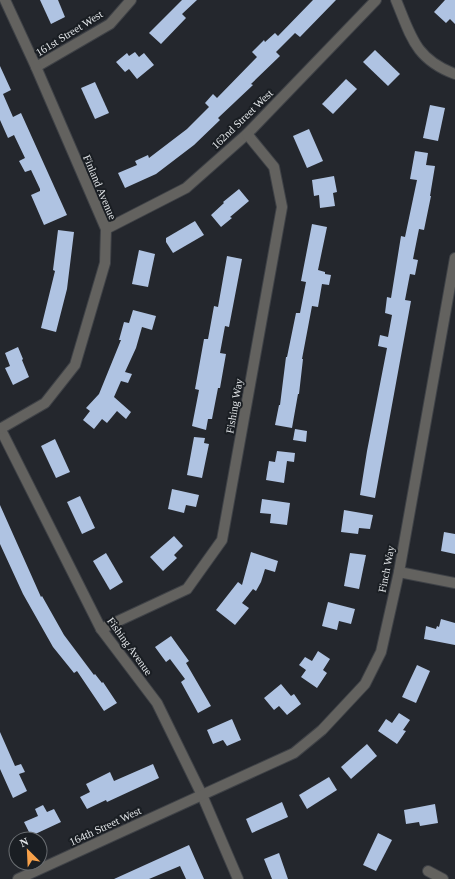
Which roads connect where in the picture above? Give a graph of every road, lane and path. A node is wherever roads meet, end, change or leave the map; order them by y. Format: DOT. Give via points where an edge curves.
graph roads {
  1 [pos="5,0"];
  2 [pos="131,0"];
  3 [pos="376,0"];
  4 [pos="396,0"];
  5 [pos="36,68"];
  6 [pos="455,74"];
  7 [pos="247,134"];
  8 [pos="106,230"];
  9 [pos="455,258"];
  10 [pos="0,429"];
  11 [pos="399,572"];
  12 [pos="455,583"];
  13 [pos="101,629"];
  14 [pos="202,795"];
  15 [pos="428,871"];
  16 [pos="18,879"];
  17 [pos="238,879"];
  18 [pos="443,879"];
  1 -- 5 [label="street, Finland Avenue"];
  2 -- 5 [label="street, 161st Street West" via="110,24"];
  3 -- 7 [label="street, 162nd Street West"];
  4 -- 6 [label="street" via="419,50 429,61"];
  5 -- 8 [label="street, Finland Avenue"];
  7 -- 8 [label="street, 162nd Street West" via="186,188"];
  7 -- 13 [label="street, Fishing Way" via="274,167 282,207 222,540 186,589"];
  8 -- 10 [label="street, Finland Avenue" via="105,264 75,365 45,403"];
  9 -- 11 [label="street, Finch Way"];
  10 -- 13 [label="street, Fishing Avenue"];
  11 -- 12 [label="street"];
  11 -- 14 [label="street, Finch Way" via="381,652 365,684 322,730 294,753"];
  13 -- 14 [label="street, Fishing Avenue" via="157,703"];
  14 -- 16 [label="street, 164th Street West"];
  14 -- 17 [label="street, Fishing Avenue"];
  15 -- 18 [label="street"];
}
